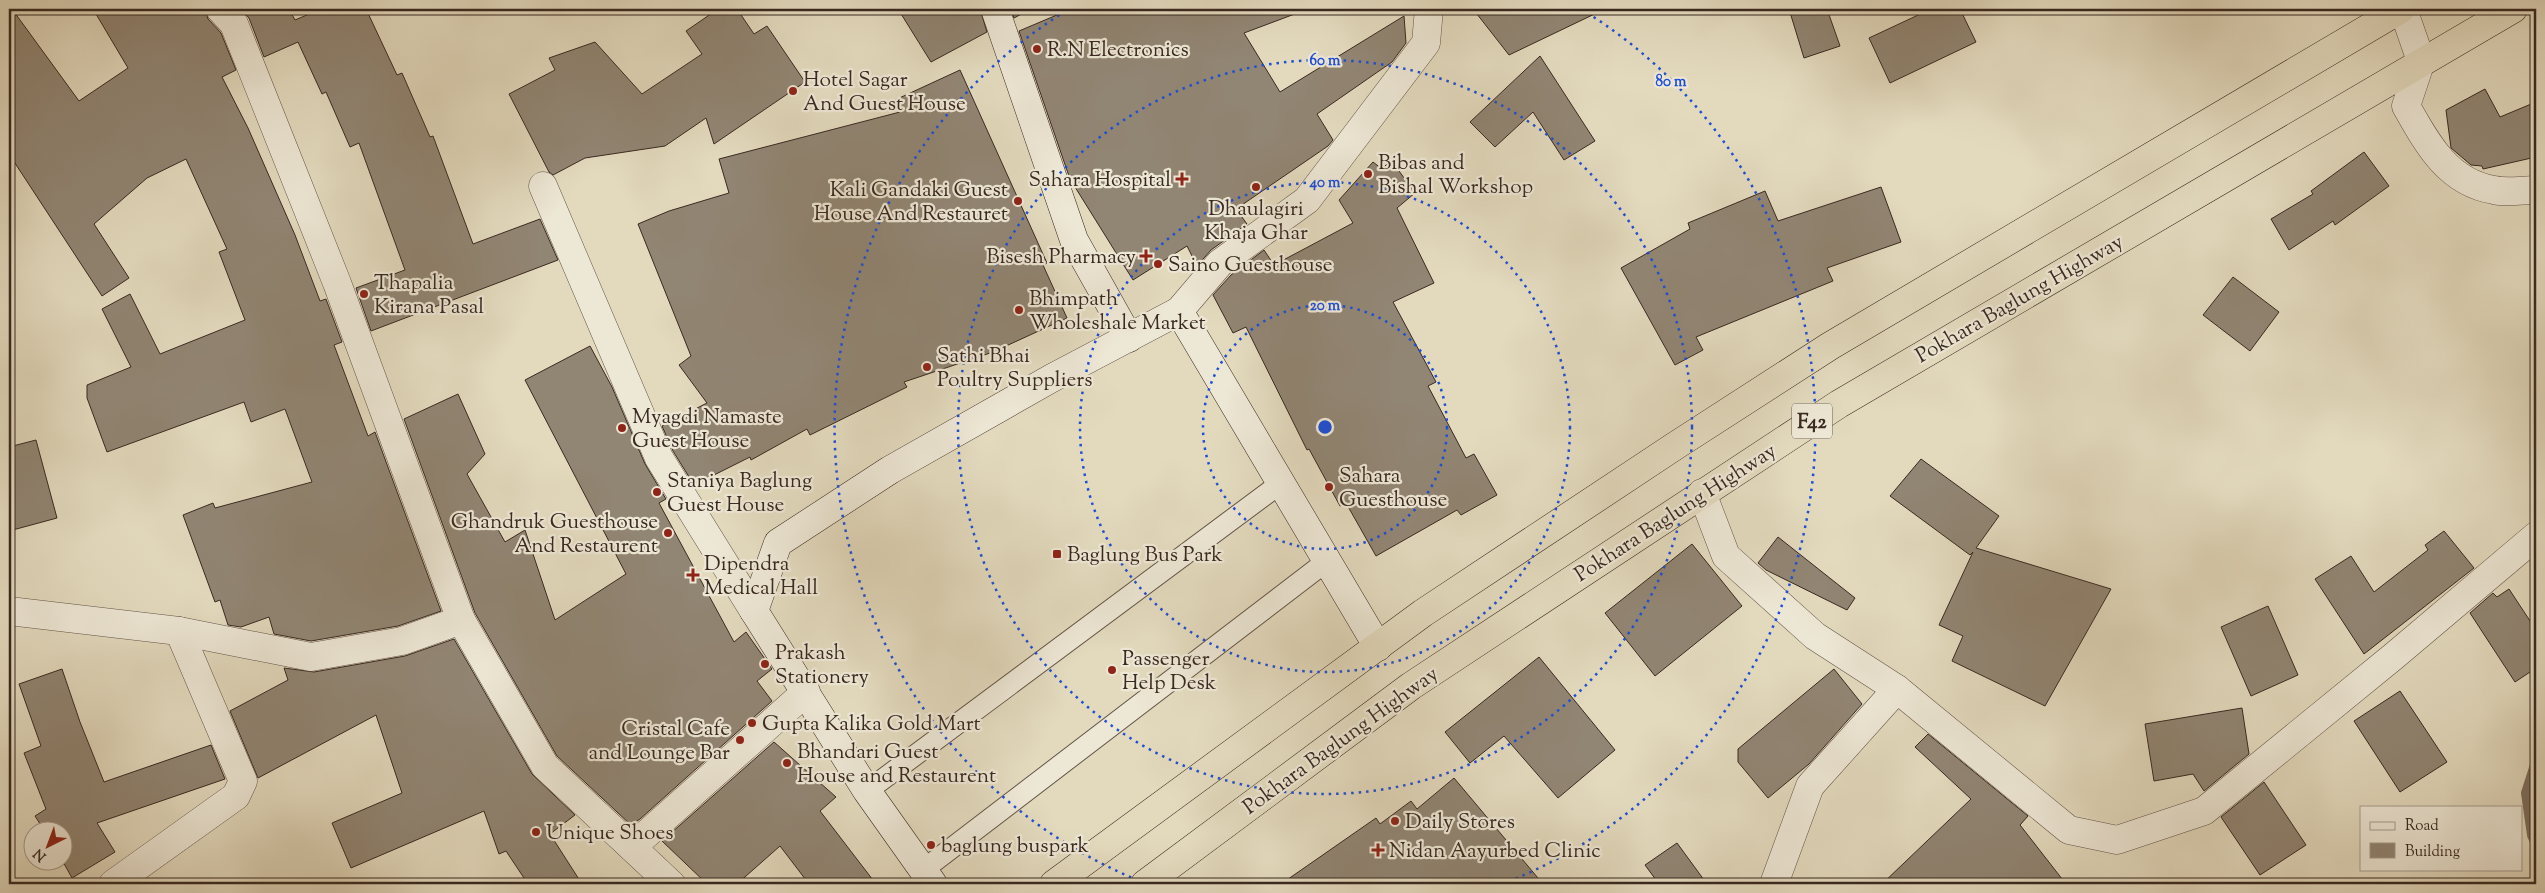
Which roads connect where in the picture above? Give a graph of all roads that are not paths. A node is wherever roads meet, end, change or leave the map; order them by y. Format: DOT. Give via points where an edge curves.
graph roads {
  1 [pos="220,9"];
  2 [pos="995,9"];
  3 [pos="1428,9"];
  4 [pos="2402,9"];
  5 [pos="2513,9"];
  6 [pos="2421,61"];
  7 [pos="542,186"];
  8 [pos="2536,190"];
  9 [pos="1179,311"];
  10 [pos="1129,338"];
  11 [pos="1281,483"];
  12 [pos="1702,493"];
  13 [pos="2536,536"];
  14 [pos="1327,561"];
  15 [pos="754,611"];
  16 [pos="9,612"];
  17 [pos="461,620"];
  18 [pos="179,631"];
  19 [pos="1378,647"];
  20 [pos="1897,689"];
  21 [pos="806,692"];
  22 [pos="867,791"];
  23 [pos="632,847"];
  24 [pos="928,877"];
  25 [pos="113,884"];
  26 [pos="671,884"];
  27 [pos="1054,884"];
  28 [pos="1145,884"];
  29 [pos="1774,884"];
  1 -- 17 [label="street" via="234,24 333,274"];
  2 -- 10 [label="street" via="1074,240"];
  3 -- 9 [label="street" via="1426,43 1307,200 1220,263"];
  4 -- 6 [label="street"];
  4 -- 19 [label="highway, F42" via="1830,346 1642,467 1423,613"];
  5 -- 6 [label="highway, Pokhara Baglung Highway / F42"];
  6 -- 8 [label="street" via="2406,106 2439,161 2467,182 2495,191"];
  6 -- 12 [label="highway, Pokhara Baglung Highway / F42" via="1839,404"];
  7 -- 15 [label="street" via="659,458"];
  9 -- 10 [label="street"];
  9 -- 11 [label="street"];
  10 -- 15 [label="street" via="890,470 778,543"];
  11 -- 14 [label="street"];
  11 -- 22 [label="lane"];
  12 -- 20 [label="street" via="1726,556 1814,636"];
  12 -- 28 [label="highway, Pokhara Baglung Highway / F42" via="1410,686"];
  13 -- 20 [label="street" via="2204,811 2117,840 2069,830"];
  14 -- 19 [label="street"];
  14 -- 24 [label="lane"];
  15 -- 21 [label="street"];
  16 -- 18 [label="street"];
  17 -- 18 [label="street" via="402,641 312,657"];
  17 -- 23 [label="street" via="545,766"];
  18 -- 25 [label="street" via="243,781 241,789 236,796"];
  19 -- 27 [label="highway, F42"];
  20 -- 29 [label="street" via="1810,786"];
  21 -- 22 [label="street"];
  21 -- 23 [label="street"];
  22 -- 24 [label="street"];
  23 -- 26 [label="street"];
}
